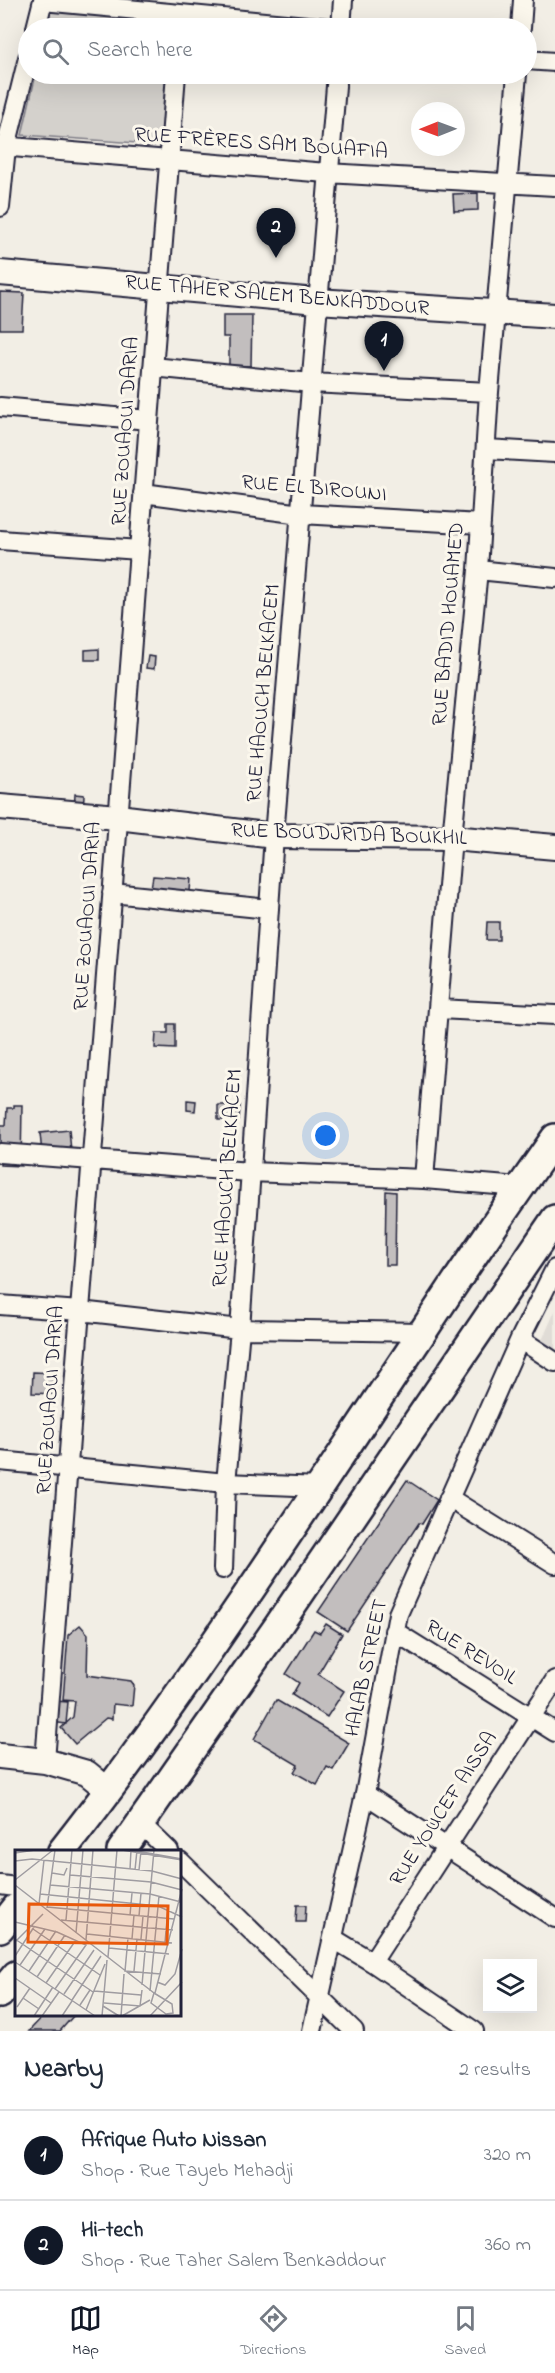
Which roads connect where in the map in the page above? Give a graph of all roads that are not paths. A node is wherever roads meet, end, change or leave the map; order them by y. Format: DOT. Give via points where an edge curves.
graph roads {
  1 [pos="343,0"];
  2 [pos="523,0"];
  3 [pos="43,1"];
  4 [pos="180,14"];
  5 [pos="39,18"];
  6 [pos="222,18"];
  7 [pos="342,18"];
  8 [pos="522,18"];
  9 [pos="537,61"];
  10 [pos="555,62"];
  11 [pos="21,84"];
  12 [pos="175,84"];
  13 [pos="336,84"];
  14 [pos="516,84"];
  15 [pos="3,146"];
  16 [pos="169,159"];
  17 [pos="327,173"];
  18 [pos="507,183"];
  19 [pos="555,186"];
  20 [pos="0,207"];
  21 [pos="0,273"];
  22 [pos="159,286"];
  23 [pos="317,301"];
  24 [pos="496,314"];
  25 [pos="555,316"];
  26 [pos="153,367"];
  27 [pos="311,383"];
  28 [pos="489,392"];
  29 [pos="0,407"];
  30 [pos="149,420"];
  31 [pos="486,449"];
  32 [pos="555,453"];
  33 [pos="143,493"];
  34 [pos="301,514"];
  35 [pos="481,524"];
  36 [pos="0,540"];
  37 [pos="139,550"];
  38 [pos="478,570"];
  39 [pos="555,578"];
  40 [pos="0,807"];
  41 [pos="118,817"];
  42 [pos="274,836"];
  43 [pos="452,838"];
  44 [pos="555,847"];
  45 [pos="112,893"];
  46 [pos="269,909"];
  47 [pos="439,1009"];
  48 [pos="555,1015"];
  49 [pos="555,1138"];
  50 [pos="0,1153"];
  51 [pos="92,1159"];
  52 [pos="250,1172"];
  53 [pos="424,1179"];
  54 [pos="521,1186"];
  55 [pos="555,1219"];
  56 [pos="555,1269"];
  57 [pos="0,1305"];
  58 [pos="80,1311"];
  59 [pos="240,1329"];
  60 [pos="422,1332"];
  61 [pos="520,1339"];
  62 [pos="555,1362"];
  63 [pos="0,1461"];
  64 [pos="68,1467"];
  65 [pos="226,1483"];
  66 [pos="320,1487"];
  67 [pos="449,1498"];
  68 [pos="555,1564"];
  69 [pos="223,1569"];
  70 [pos="394,1631"];
  71 [pos="555,1680"];
  72 [pos="531,1716"];
  73 [pos="555,1732"];
  74 [pos="0,1756"];
  75 [pos="45,1761"];
  76 [pos="109,1791"];
  77 [pos="365,1794"];
  78 [pos="141,1824"];
  79 [pos="447,1847"];
  80 [pos="63,1850"];
  81 [pos="122,1850"];
  82 [pos="168,1850"];
  83 [pos="182,1864"];
  84 [pos="0,1885"];
  85 [pos="15,1887"];
  86 [pos="15,1909"];
  87 [pos="555,1918"];
  88 [pos="0,1928"];
  89 [pos="334,1939"];
  90 [pos="372,1962"];
  91 [pos="15,1976"];
  92 [pos="0,1994"];
  93 [pos="319,1996"];
  94 [pos="312,2031"];
  95 [pos="354,2031"];
  96 [pos="474,2031"];
  1 -- 7 [label="street"];
  2 -- 8 [label="street"];
  3 -- 4 [label="street"];
  3 -- 5 [label="street"];
  4 -- 6 [label="street"];
  9 -- 10 [label="street"];
  11 -- 15 [label="street"];
  12 -- 16 [label="street, RUE ZOUAOUI DARIA"];
  13 -- 17 [label="street, RUE HAOUCH BELKACEM"];
  14 -- 18 [label="street, RUE BADID HOUAMED"];
  15 -- 16 [label="street, RUE FRÈRES SAM BOUAFIA"];
  15 -- 20 [label="street"];
  16 -- 17 [label="street, RUE FRÈRES SAM BOUAFIA"];
  16 -- 22 [label="street, RUE ZOUAOUI DARIA"];
  17 -- 18 [label="street, RUE FRÈRES SAM BOUAFIA"];
  17 -- 23 [label="street, RUE HAOUCH BELKACEM"];
  18 -- 19 [label="street, RUE FRÈRES SAM BOUAFIA"];
  18 -- 24 [label="street, RUE BADID HOUAMED"];
  21 -- 22 [label="street, RUE TAHER SALEM BENKADDOUR"];
  22 -- 23 [label="street, RUE TAHER SALEM BENKADDOUR"];
  22 -- 26 [label="street, RUE ZOUAOUI DARIA"];
  23 -- 24 [label="street, RUE TAHER SALEM BENKADDOUR"];
  23 -- 27 [label="street, RUE HAOUCH BELKACEM"];
  24 -- 25 [label="street, RUE TAHER SALEM BENKADDOUR"];
  24 -- 28 [label="street, RUE BADID HOUAMED"];
  26 -- 27 [label="street"];
  26 -- 30 [label="street, RUE ZOUAOUI DARIA"];
  27 -- 28 [label="street"];
  27 -- 34 [label="street, RUE HAOUCH BELKACEM"];
  28 -- 31 [label="street, RUE BADID HOUAMED"];
  29 -- 30 [label="street"];
  30 -- 33 [label="street, RUE ZOUAOUI DARIA"];
  31 -- 32 [label="street"];
  31 -- 35 [label="street, RUE BADID HOUAMED"];
  33 -- 34 [label="street, RUE EL BIROUNI"];
  33 -- 37 [label="street, RUE ZOUAOUI DARIA"];
  34 -- 35 [label="street, RUE EL BIROUNI"];
  34 -- 42 [label="street, RUE HAOUCH BELKACEM"];
  35 -- 38 [label="street, RUE BADID HOUAMED"];
  36 -- 37 [label="street"];
  37 -- 41 [label="street, RUE ZOUAOUI DARIA"];
  38 -- 39 [label="street"];
  38 -- 43 [label="street, RUE BADID HOUAMED"];
  40 -- 41 [label="street, RUE BOUDJRIDA BOUKHIL"];
  41 -- 42 [label="street, RUE BOUDJRIDA BOUKHIL"];
  41 -- 45 [label="street, RUE ZOUAOUI DARIA"];
  42 -- 43 [label="street, RUE BOUDJRIDA BOUKHIL"];
  42 -- 46 [label="street, RUE HAOUCH BELKACEM"];
  43 -- 44 [label="street, RUE BOUDJRIDA BOUKHIL"];
  43 -- 47 [label="street, RUE BADID HOUAMED"];
  45 -- 46 [label="street"];
  45 -- 51 [label="street, RUE ZOUAOUI DARIA"];
  46 -- 52 [label="street, RUE HAOUCH BELKACEM"];
  47 -- 48 [label="street"];
  47 -- 53 [label="street, RUE BADID HOUAMED"];
  49 -- 54 [label="main road"];
  50 -- 51 [label="street"];
  51 -- 52 [label="street"];
  51 -- 58 [label="street, RUE ZOUAOUI DARIA"];
  52 -- 53 [label="street"];
  52 -- 59 [label="street, RUE HAOUCH BELKACEM"];
  53 -- 54 [label="street"];
  54 -- 60 [label="main road"];
  55 -- 78 [label="main road"];
  56 -- 61 [label="street, HALAB STREET"];
  57 -- 58 [label="street"];
  58 -- 59 [label="street"];
  58 -- 64 [label="street, RUE ZOUAOUI DARIA"];
  59 -- 60 [label="street"];
  59 -- 65 [label="street, RUE HAOUCH BELKACEM"];
  60 -- 66 [label="main road"];
  61 -- 62 [label="street"];
  61 -- 67 [label="street, HALAB STREET"];
  63 -- 64 [label="street"];
  64 -- 65 [label="street"];
  64 -- 75 [label="street, RUE ZOUAOUI DARIA"];
  65 -- 66 [label="street"];
  65 -- 69 [label="street, RUE HAOUCH BELKACEM"];
  66 -- 76 [label="main road" via="218,1640"];
  67 -- 68 [label="street"];
  67 -- 70 [label="street, HALAB STREET"];
  70 -- 72 [label="street, RUE REVOIL"];
  70 -- 77 [label="street, HALAB STREET"];
  71 -- 72 [label="street, RUE YOUCEF AISSA"];
  72 -- 73 [label="street, RUE REVOIL"];
  72 -- 79 [label="street, RUE YOUCEF AISSA"];
  74 -- 75 [label="street"];
  75 -- 76 [label="street" via="87,1773"];
  76 -- 80 [label="main road"];
  77 -- 79 [label="street"];
  77 -- 89 [label="street, HALAB STREET"];
  78 -- 81 [label="main road"];
  78 -- 82 [label="street"];
  79 -- 87 [label="street"];
  79 -- 90 [label="street, RUE YOUCEF AISSA"];
  83 -- 93 [label="street"];
  84 -- 85 [label="street"];
  86 -- 88 [label="main road"];
  89 -- 90 [label="street"];
  89 -- 93 [label="street, HALAB STREET"];
  90 -- 96 [label="street"];
  91 -- 92 [label="main road"];
  93 -- 94 [label="street, HALAB STREET"];
  93 -- 95 [label="street"];
}
